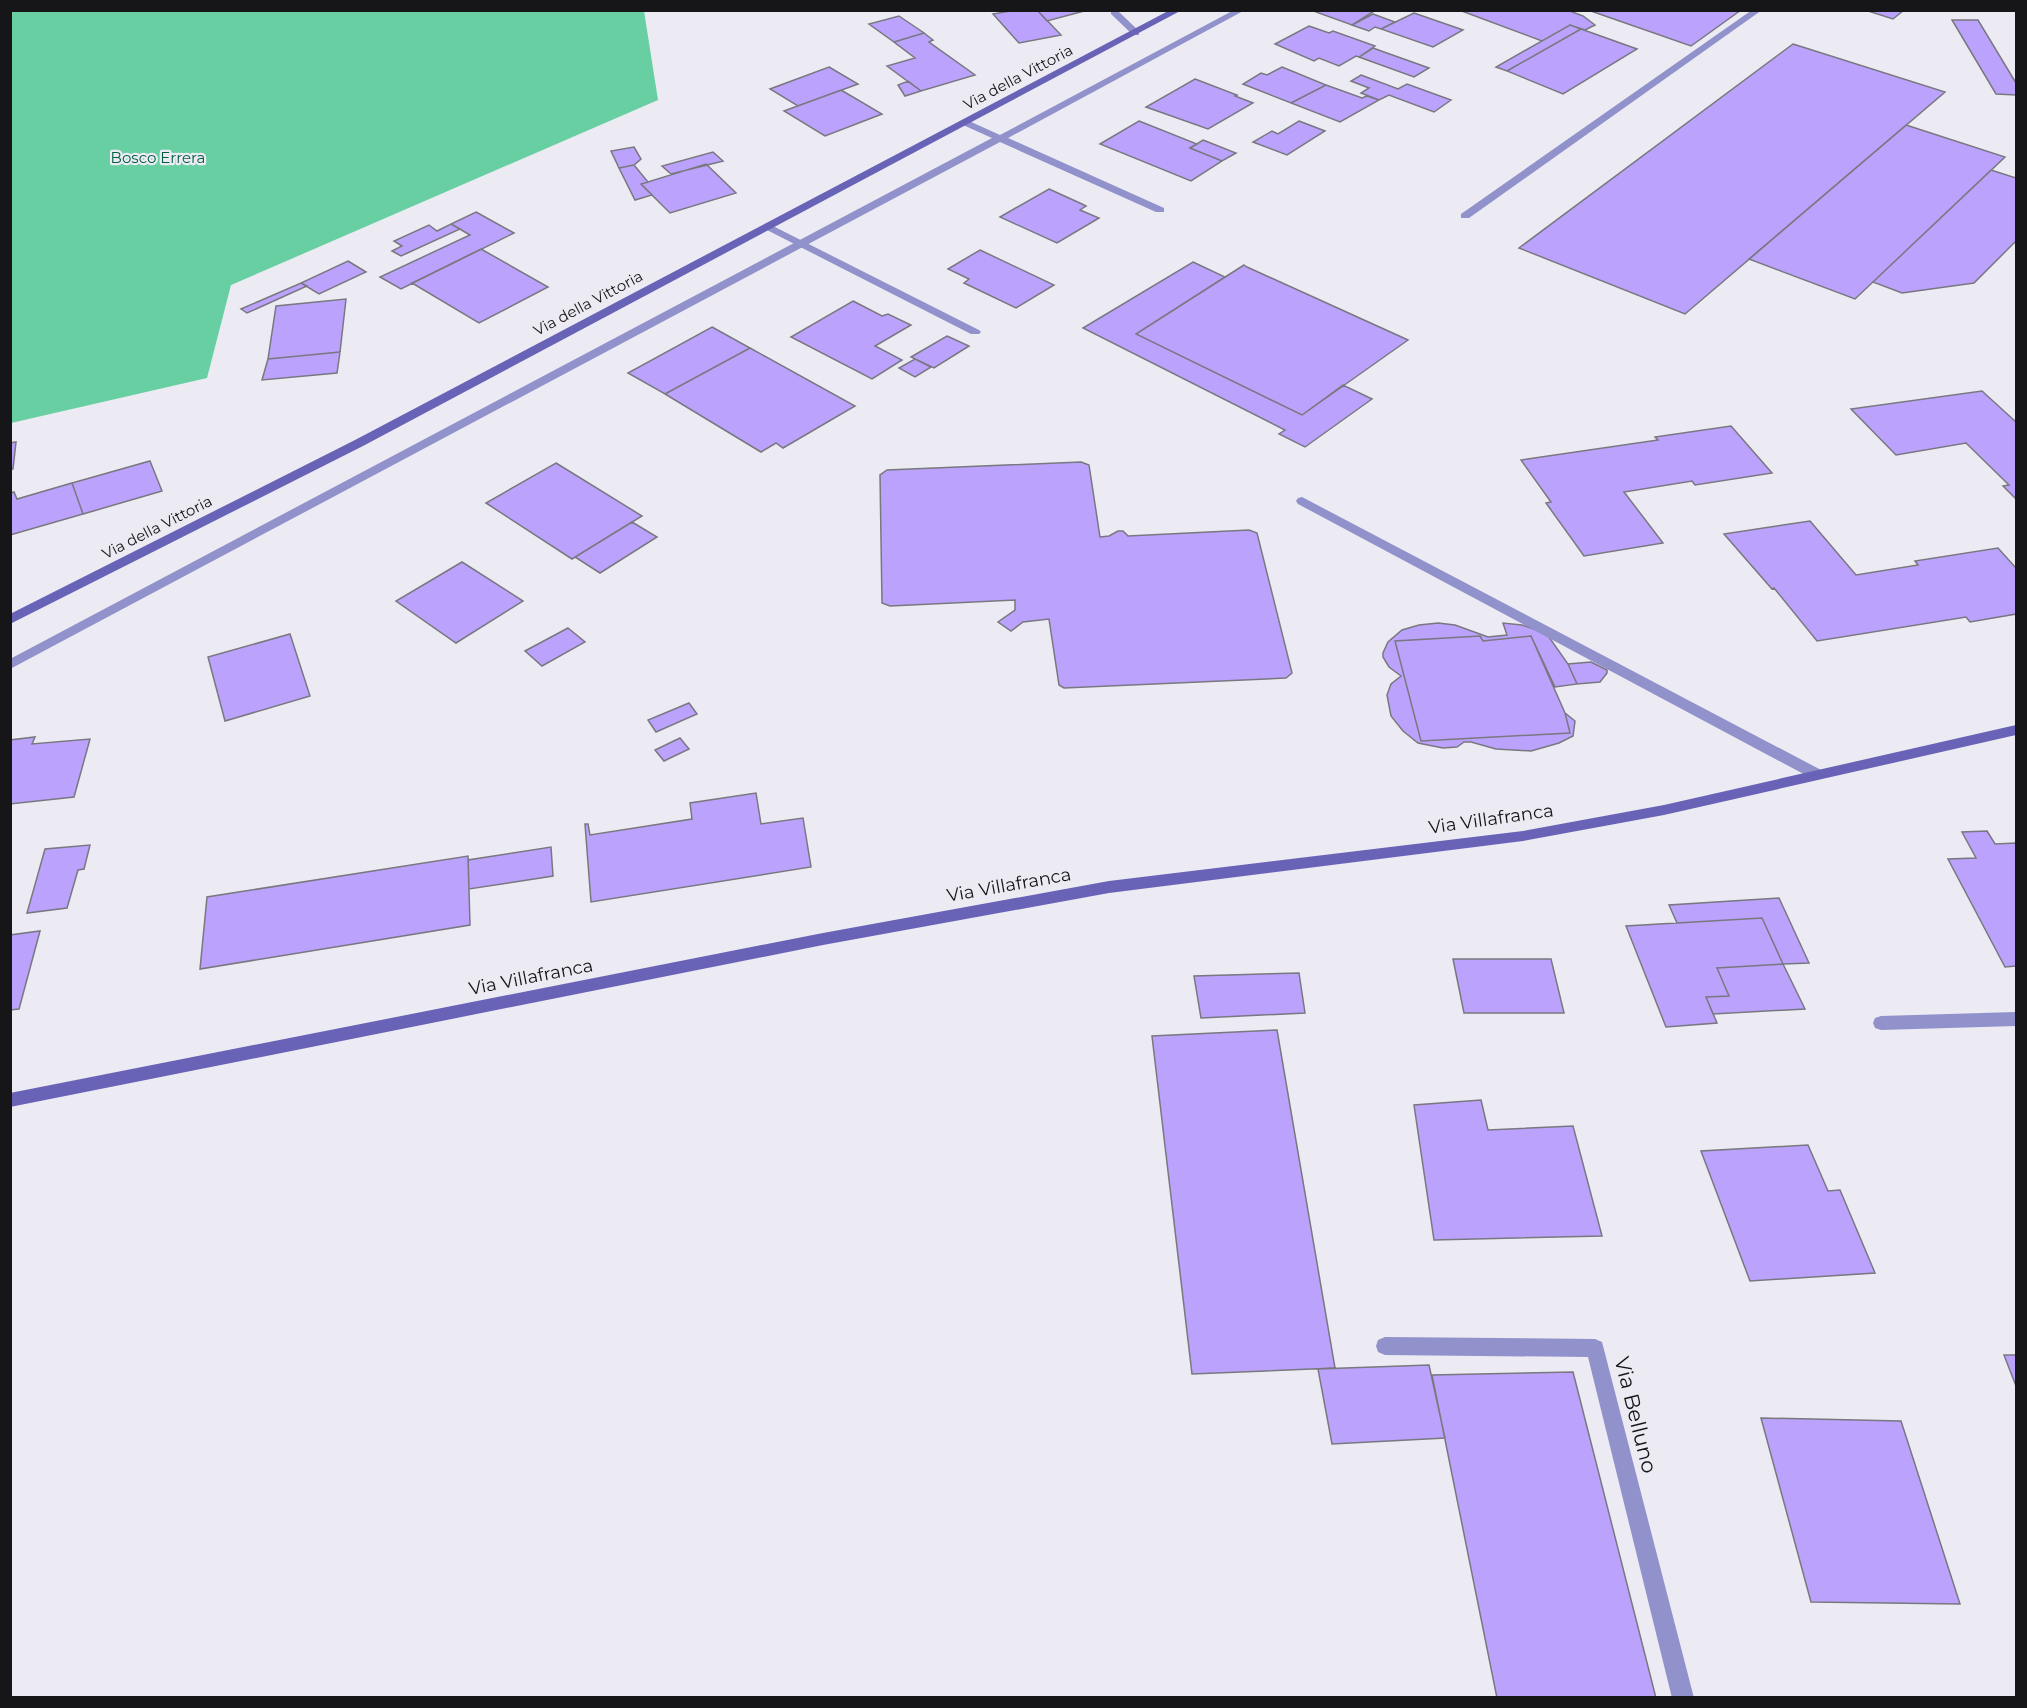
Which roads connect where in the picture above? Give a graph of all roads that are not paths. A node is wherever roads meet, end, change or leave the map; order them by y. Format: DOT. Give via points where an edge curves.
graph roads {
  1 [pos="1117,10"];
  2 [pos="1178,10"];
  3 [pos="1241,10"];
  4 [pos="1758,10"];
  5 [pos="1136,33"];
  6 [pos="966,123"];
  7 [pos="1001,138"];
  8 [pos="1160,210"];
  9 [pos="1465,216"];
  10 [pos="769,227"];
  11 [pos="802,244"];
  12 [pos="975,332"];
  13 [pos="1302,501"];
  14 [pos="10,620"];
  15 [pos="10,665"];
  16 [pos="2016,730"];
  17 [pos="1818,775"];
  18 [pos="2016,1019"];
  19 [pos="1881,1023"];
  20 [pos="10,1100"];
  21 [pos="1385,1346"];
  22 [pos="1683,1698"];
  1 -- 5 [label="street" via="1114,12"];
  2 -- 5 [label="main road, Via della Vittoria"];
  3 -- 7 [label="street"];
  4 -- 9 [label="street"];
  5 -- 6 [label="main road, Via della Vittoria"];
  6 -- 7 [label="street"];
  6 -- 10 [label="main road, Via della Vittoria"];
  7 -- 8 [label="street"];
  7 -- 11 [label="street"];
  10 -- 11 [label="street"];
  10 -- 14 [label="main road, Via della Vittoria" via="359,443"];
  11 -- 12 [label="street"];
  11 -- 15 [label="street"];
  13 -- 17 [label="street"];
  16 -- 17 [label="main road, Via Villafranca"];
  17 -- 20 [label="main road, Via Villafranca" via="1664,810 1523,836 1109,887 823,939"];
  18 -- 19 [label="street"];
  21 -- 22 [label="street, Via Belluno" via="1594,1348"];
}
